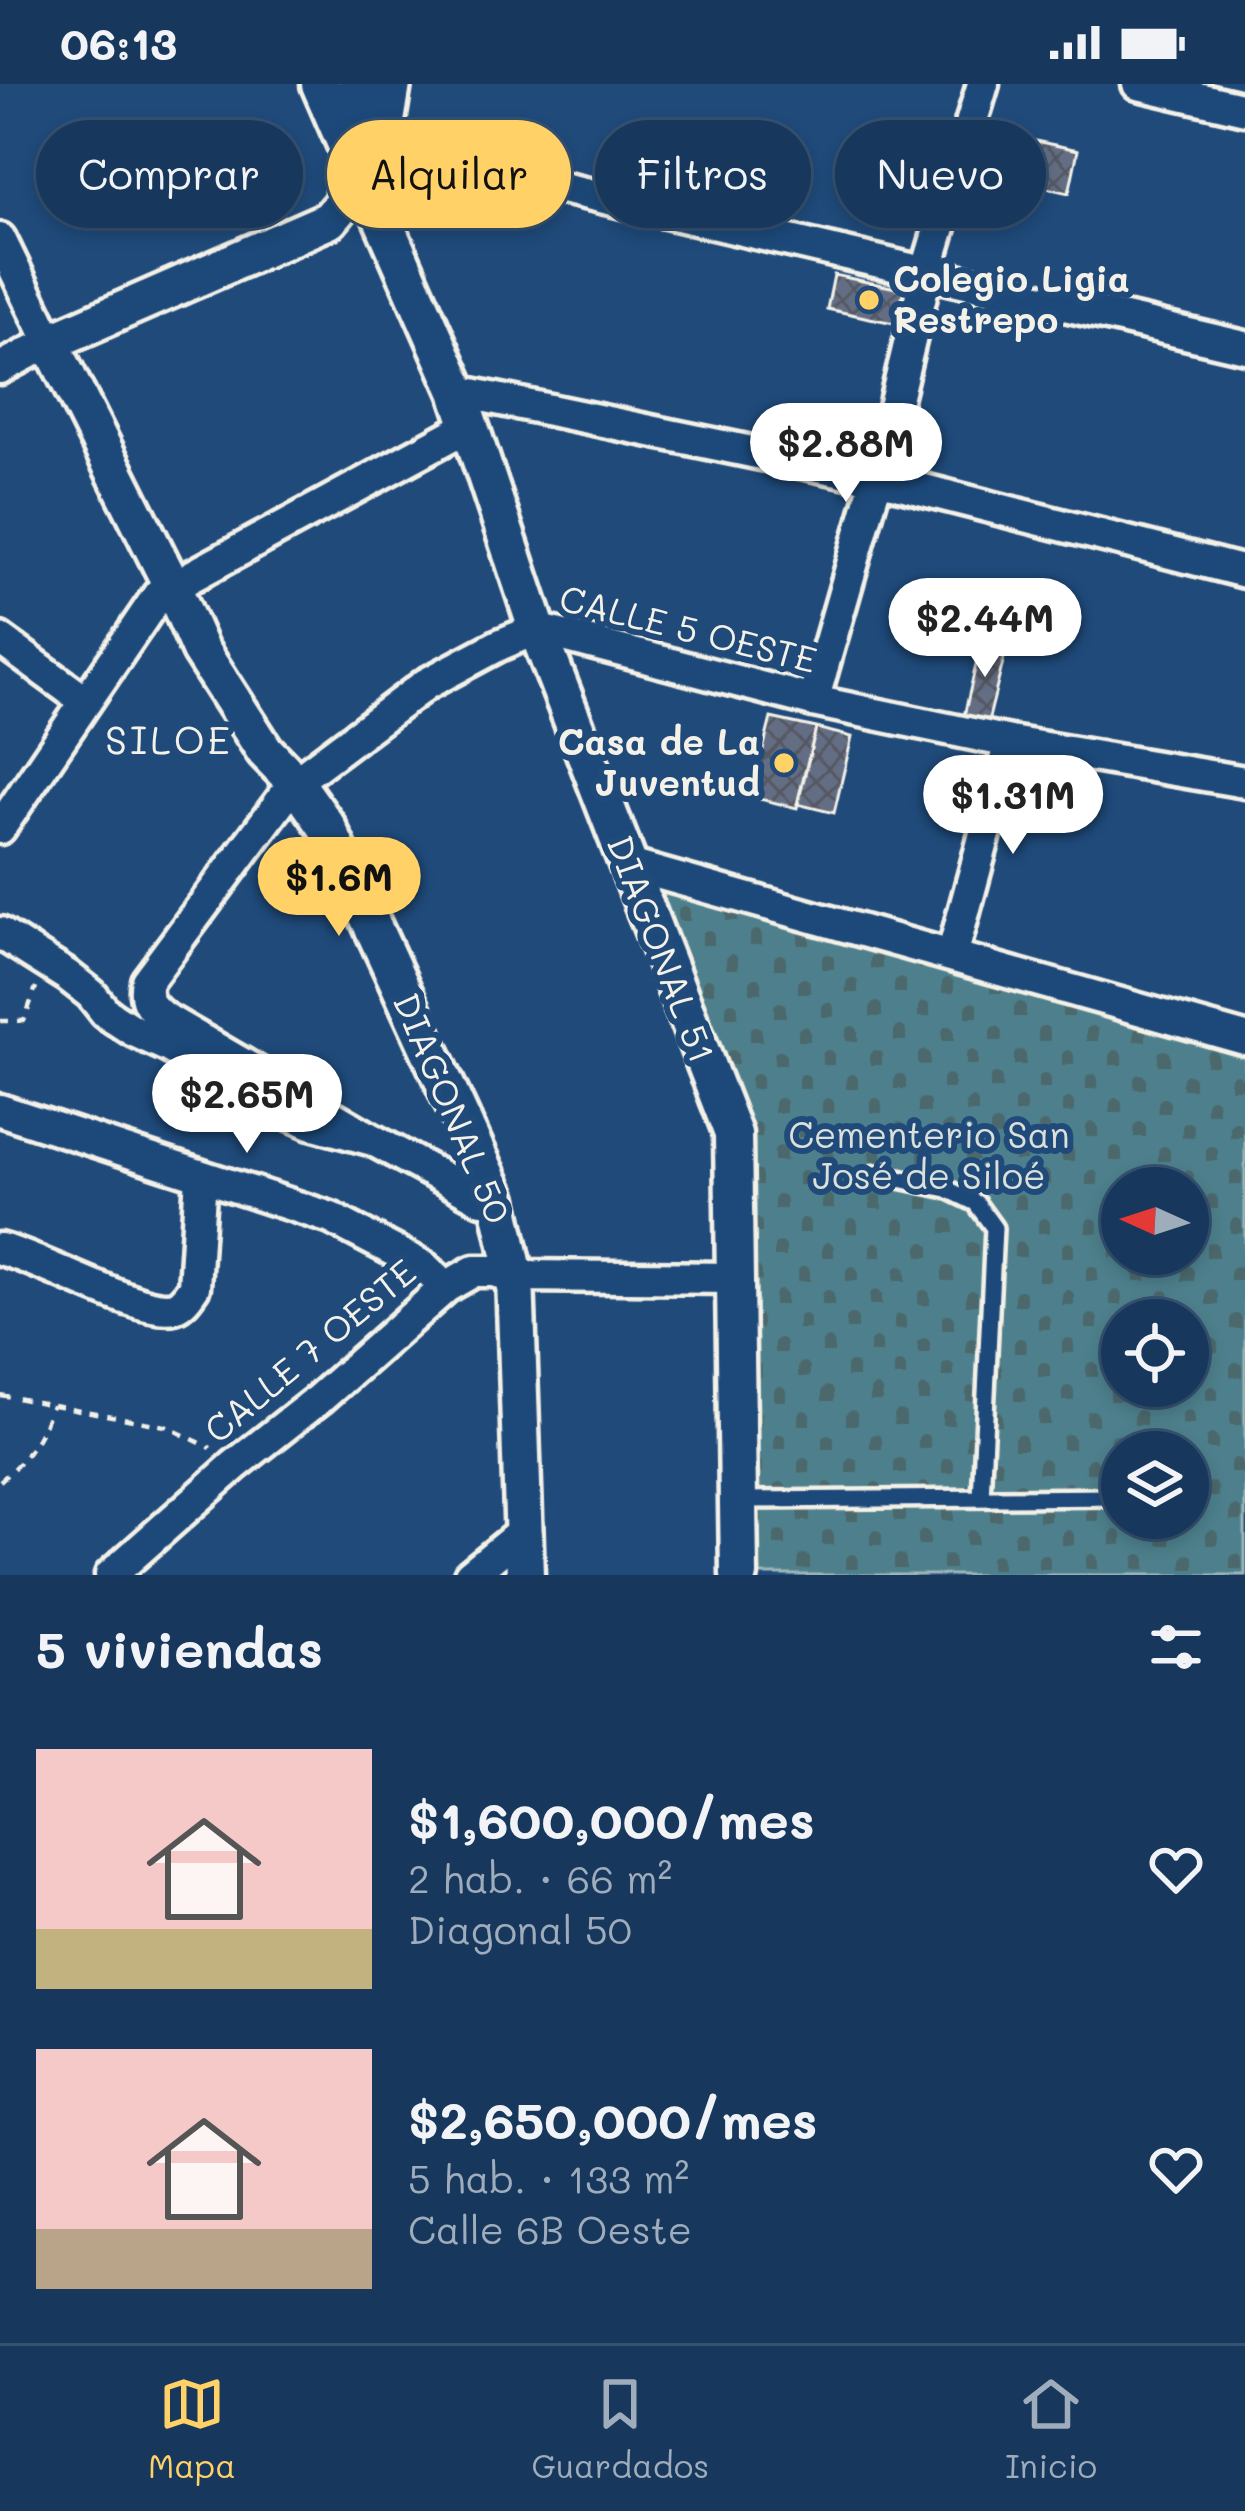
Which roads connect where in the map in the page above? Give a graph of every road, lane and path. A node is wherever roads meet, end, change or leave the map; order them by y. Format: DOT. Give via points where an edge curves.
graph roads {
  1 [pos="320,84"];
  2 [pos="357,84"];
  3 [pos="392,84"];
  4 [pos="983,84"];
  5 [pos="1138,84"];
  6 [pos="1245,109"];
  7 [pos="345,120"];
  8 [pos="362,120"];
  9 [pos="378,120"];
  10 [pos="571,194"];
  11 [pos="327,220"];
  12 [pos="386,228"];
  13 [pos="0,239"];
  14 [pos="926,271"];
  15 [pos="50,342"];
  16 [pos="1245,346"];
  17 [pos="0,368"];
  18 [pos="464,408"];
  19 [pos="877,478"];
  20 [pos="1245,572"];
  21 [pos="172,586"];
  22 [pos="537,629"];
  23 [pos="0,639"];
  24 [pos="85,701"];
  25 [pos="813,701"];
  26 [pos="1010,742"];
  27 [pos="295,782"];
  28 [pos="1245,782"];
  29 [pos="0,828"];
  30 [pos="629,865"];
  31 [pos="0,933"];
  32 [pos="952,956"];
  33 [pos="45,962"];
  34 [pos="0,1021"];
  35 [pos="1245,1039"];
  36 [pos="0,1110"];
  37 [pos="373,1140"];
  38 [pos="875,1174"];
  39 [pos="201,1176"];
  40 [pos="498,1199"];
  41 [pos="0,1249"];
  42 [pos="515,1276"];
  43 [pos="736,1278"];
  44 [pos="446,1287"];
  45 [pos="0,1395"];
  46 [pos="52,1405"];
  47 [pos="235,1465"];
  48 [pos="0,1480"];
  49 [pos="1101,1497"];
  50 [pos="981,1498"];
  51 [pos="739,1500"];
  52 [pos="524,1532"];
  53 [pos="111,1575"];
  54 [pos="470,1575"];
  55 [pos="525,1575"];
  56 [pos="739,1575"];
  1 -- 7 [label="street, DIAGONAL 51"];
  2 -- 8 [label="street"];
  3 -- 9 [label="street"];
  4 -- 14 [label="street"];
  5 -- 6 [label="street"];
  10 -- 14 [label="street"];
  11 -- 15 [label="street"];
  12 -- 18 [label="street, DIAGONAL 51"];
  13 -- 15 [label="street, DIAGONAL 50"];
  14 -- 16 [label="street"];
  14 -- 19 [label="street"];
  15 -- 17 [label="street"];
  15 -- 21 [label="street, DIAGONAL 50"];
  18 -- 19 [label="street"];
  18 -- 21 [label="street"];
  18 -- 22 [label="street, DIAGONAL 51"];
  19 -- 20 [label="street"];
  19 -- 25 [label="street"];
  21 -- 24 [label="street" via="146,610"];
  21 -- 27 [label="street, DIAGONAL 50" via="200,650 265,751"];
  22 -- 25 [label="street, CALLE 5 OESTE"];
  22 -- 27 [label="street, CALLE 5 OESTE" via="426,684"];
  22 -- 30 [label="street, DIAGONAL 51"];
  23 -- 24 [label="street"];
  24 -- 29 [label="street"];
  25 -- 26 [label="street, CALLE 5 OESTE"];
  26 -- 28 [label="street, CALLE 5 OESTE"];
  26 -- 32 [label="street"];
  27 -- 37 [label="street, CALLE 5 OESTE" via="147,981 148,1006"];
  27 -- 40 [label="street, DIAGONAL 50" via="327,827"];
  30 -- 32 [label="street"];
  30 -- 43 [label="street, DIAGONAL 51" via="733,1134"];
  31 -- 33 [label="street"];
  32 -- 35 [label="street"];
  33 -- 34 [label="path" via="24,1021"];
  33 -- 37 [label="street" via="131,1030 274,1107"];
  36 -- 39 [label="street"];
  37 -- 40 [label="street" via="482,1199"];
  38 -- 50 [label="lane" via="976,1202 994,1228"];
  39 -- 41 [label="street" via="194,1287 171,1309"];
  39 -- 44 [label="street" via="332,1218 423,1265"];
  40 -- 42 [label="street, DIAGONAL 50"];
  42 -- 43 [label="street, CALLE 7 OESTE"];
  42 -- 44 [label="street, CALLE 7 OESTE" via="474,1271"];
  42 -- 52 [label="street, DIAGONAL 50"];
  43 -- 51 [label="street, DIAGONAL 51"];
  44 -- 47 [label="street, CALLE 7 OESTE"];
  45 -- 46 [label="path"];
  46 -- 47 [label="path" via="165,1426"];
  46 -- 48 [label="path" via="39,1440"];
  47 -- 53 [label="street, CALLE 7 OESTE"];
  49 -- 50 [label="lane"];
  50 -- 51 [label="lane"];
  51 -- 56 [label="street, DIAGONAL 51"];
  52 -- 54 [label="street"];
  52 -- 55 [label="street, DIAGONAL 50"];
}
